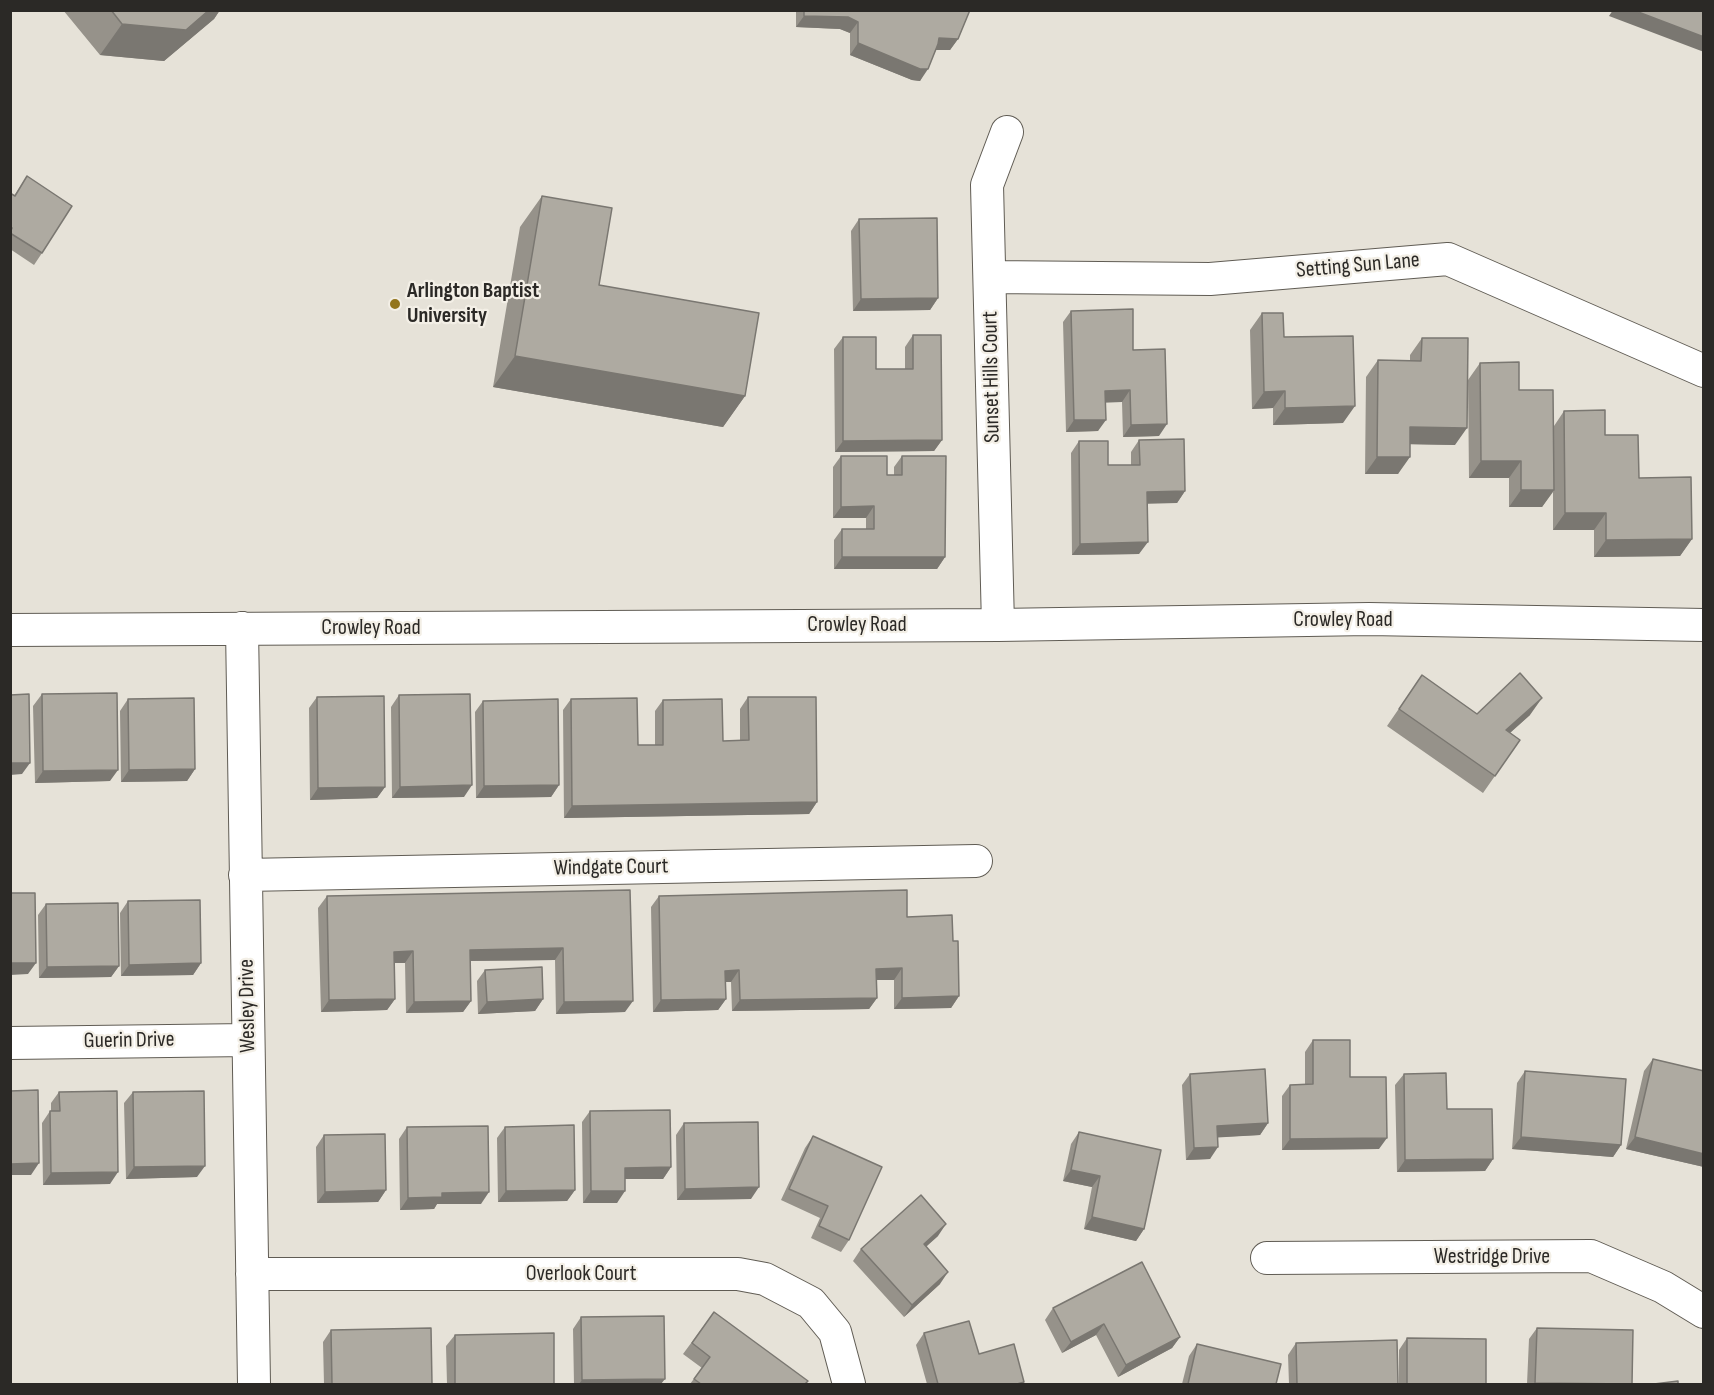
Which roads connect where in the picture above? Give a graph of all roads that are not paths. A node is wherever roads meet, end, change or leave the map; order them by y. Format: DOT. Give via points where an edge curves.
graph roads {
  1 [pos="1007,132"];
  2 [pos="990,277"];
  3 [pos="1704,372"];
  4 [pos="998,625"];
  5 [pos="1704,625"];
  6 [pos="242,628"];
  7 [pos="10,630"];
  8 [pos="976,861"];
  9 [pos="245,875"];
  10 [pos="248,1040"];
  11 [pos="10,1043"];
  12 [pos="1267,1258"];
  13 [pos="252,1274"];
  14 [pos="1704,1312"];
  15 [pos="254,1384"];
  16 [pos="849,1384"];
  1 -- 2 [label="street, Sunset Hills Court" via="987,185"];
  2 -- 3 [label="street, Setting Sun Lane" via="1210,279 1448,259"];
  2 -- 4 [label="street, Sunset Hills Court"];
  4 -- 5 [label="street, Crowley Road" via="1369,619"];
  4 -- 6 [label="street, Crowley Road"];
  6 -- 7 [label="street, Crowley Road"];
  6 -- 9 [label="street, Wesley Drive"];
  8 -- 9 [label="street, Windgate Court"];
  9 -- 10 [label="street, Wesley Drive"];
  10 -- 11 [label="street, Guerin Drive"];
  10 -- 13 [label="street, Wesley Drive"];
  12 -- 14 [label="street, Westridge Drive" via="1592,1256 1663,1287"];
  13 -- 15 [label="street, Wesley Drive"];
  13 -- 16 [label="street, Overlook Court" via="738,1274 765,1279 811,1303 835,1332"];
}
